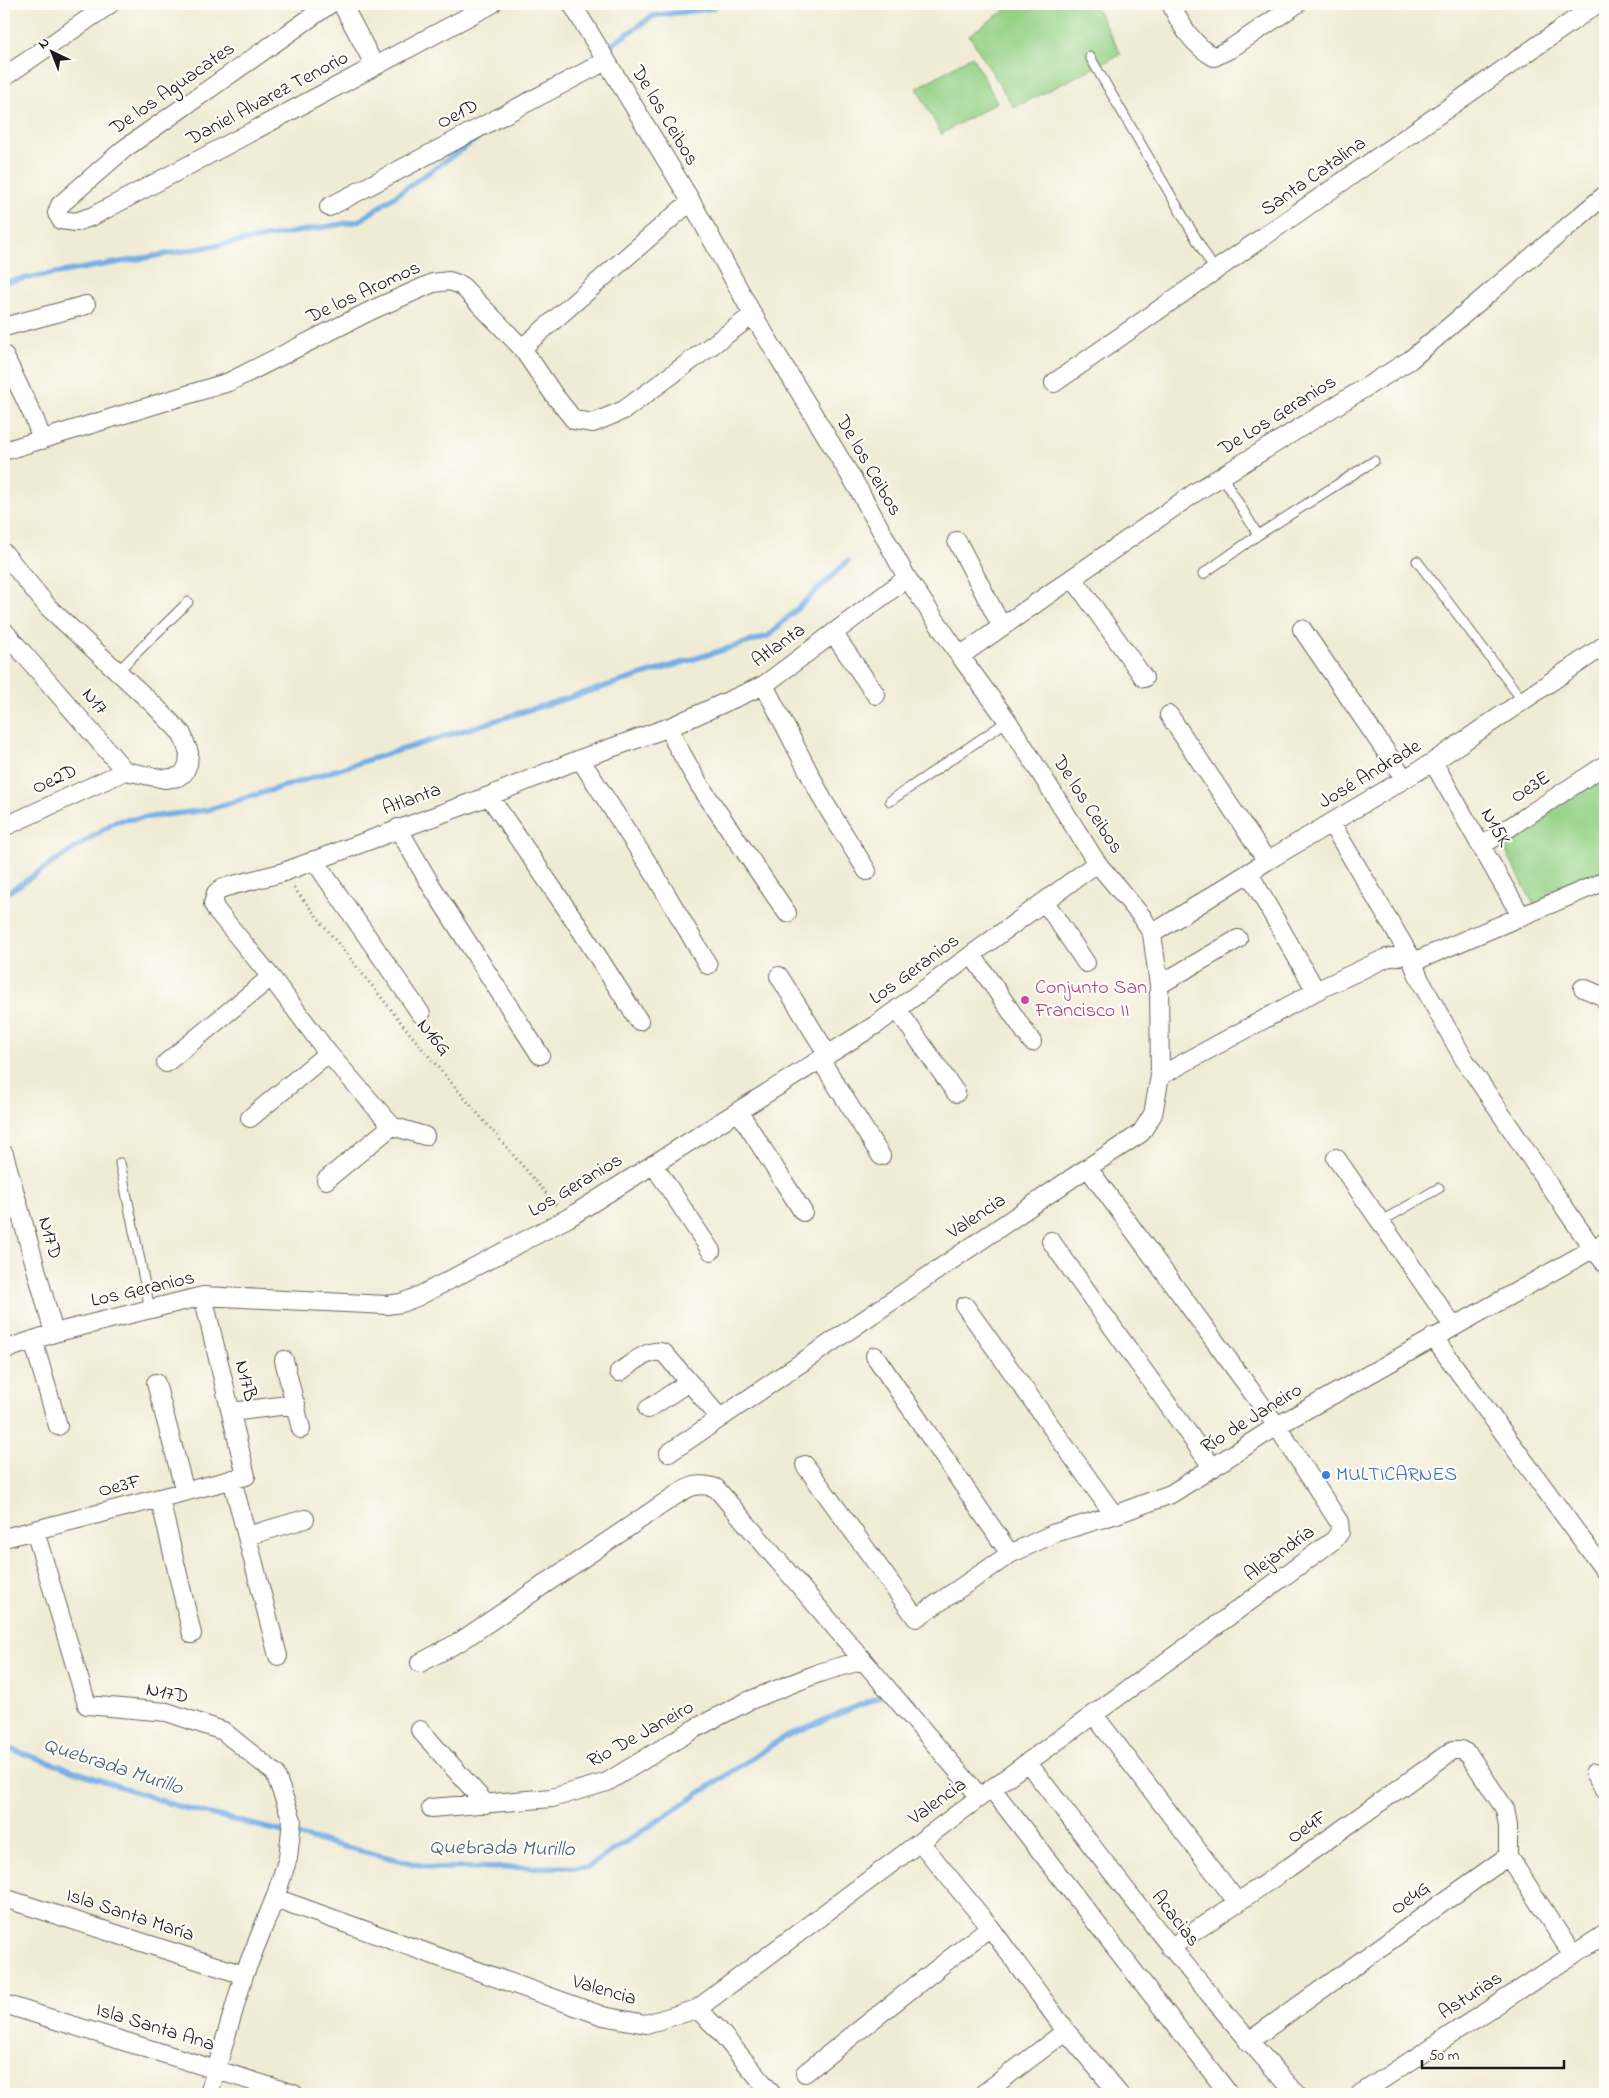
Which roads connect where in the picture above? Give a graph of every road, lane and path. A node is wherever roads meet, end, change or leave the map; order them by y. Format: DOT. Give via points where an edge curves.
graph roads {
  1 [pos="110,4"];
  2 [pos="330,4"];
  3 [pos="342,4"];
  4 [pos="492,4"];
  5 [pos="572,4"];
  6 [pos="1171,4"];
  7 [pos="1297,4"];
  8 [pos="1598,4"];
  9 [pos="1090,57"];
  10 [pos="606,61"];
  11 [pos="375,66"];
  12 [pos="4,77"];
  13 [pos="1605,195"];
  14 [pos="691,202"];
  15 [pos="329,207"];
  16 [pos="61,220"];
  17 [pos="1216,271"];
  18 [pos="86,305"];
  19 [pos="753,315"];
  20 [pos="4,326"];
  21 [pos="522,348"];
  22 [pos="4,354"];
  23 [pos="1054,384"];
  24 [pos="42,440"];
  25 [pos="4,451"];
  26 [pos="1374,461"];
  27 [pos="1222,476"];
  28 [pos="1258,535"];
  29 [pos="957,541"];
  30 [pos="4,553"];
  31 [pos="1417,561"];
  32 [pos="1203,574"];
  33 [pos="907,578"];
  34 [pos="1073,578"];
  35 [pos="188,602"];
  36 [pos="1002,627"];
  37 [pos="1302,629"];
  38 [pos="4,631"];
  39 [pos="833,633"];
  40 [pos="1605,645"];
  41 [pos="960,656"];
  42 [pos="118,671"];
  43 [pos="1144,678"];
  44 [pos="764,685"];
  45 [pos="876,695"];
  46 [pos="1523,701"];
  47 [pos="1169,715"];
  48 [pos="1007,720"];
  49 [pos="670,727"];
  50 [pos="580,759"];
  51 [pos="1434,762"];
  52 [pos="1605,765"];
  53 [pos="125,771"];
  54 [pos="1404,778"];
  55 [pos="488,796"];
  56 [pos="890,800"];
  57 [pos="1331,823"];
  58 [pos="4,827"];
  59 [pos="398,828"];
  60 [pos="1481,846"];
  61 [pos="314,860"];
  62 [pos="1267,861"];
  63 [pos="1097,863"];
  64 [pos="867,871"];
  65 [pos="281,873"];
  66 [pos="1249,873"];
  67 [pos="1605,881"];
  68 [pos="1045,902"];
  69 [pos="787,913"];
  70 [pos="1521,916"];
  71 [pos="1152,934"];
  72 [pos="1238,939"];
  73 [pos="972,955"];
  74 [pos="1411,958"];
  75 [pos="1086,963"];
  76 [pos="708,965"];
  77 [pos="779,976"];
  78 [pos="271,977"];
  79 [pos="1158,985"];
  80 [pos="1583,988"];
  81 [pos="1316,991"];
  82 [pos="1605,1000"];
  83 [pos="897,1009"];
  84 [pos="420,1014"];
  85 [pos="639,1021"];
  86 [pos="1032,1042"];
  87 [pos="328,1053"];
  88 [pos="540,1055"];
  89 [pos="824,1057"];
  90 [pos="166,1063"];
  91 [pos="1160,1076"];
  92 [pos="956,1093"];
  93 [pos="739,1112"];
  94 [pos="250,1118"];
  95 [pos="392,1126"];
  96 [pos="425,1136"];
  97 [pos="4,1154"];
  98 [pos="881,1156"];
  99 [pos="1336,1158"];
  100 [pos="120,1163"];
  101 [pos="653,1164"];
  102 [pos="1088,1168"];
  103 [pos="326,1180"];
  104 [pos="1439,1188"];
  105 [pos="803,1212"];
  106 [pos="568,1218"];
  107 [pos="1380,1222"];
  108 [pos="1051,1241"];
  109 [pos="1599,1245"];
  110 [pos="711,1252"];
  111 [pos="1605,1262"];
  112 [pos="203,1296"];
  113 [pos="965,1306"];
  114 [pos="150,1309"];
  115 [pos="1453,1326"];
  116 [pos="54,1333"];
  117 [pos="1433,1337"];
  118 [pos="33,1340"];
  119 [pos="4,1350"];
  120 [pos="875,1356"];
  121 [pos="284,1360"];
  122 [pos="619,1372"];
  123 [pos="689,1382"];
  124 [pos="156,1383"];
  125 [pos="296,1404"];
  126 [pos="648,1409"];
  127 [pos="231,1412"];
  128 [pos="720,1418"];
  129 [pos="58,1426"];
  130 [pos="1277,1426"];
  131 [pos="302,1429"];
  132 [pos="669,1453"];
  133 [pos="805,1465"];
  134 [pos="1213,1468"];
  135 [pos="239,1477"];
  136 [pos="185,1492"];
  137 [pos="160,1499"];
  138 [pos="1114,1516"];
  139 [pos="305,1519"];
  140 [pos="35,1531"];
  141 [pos="247,1536"];
  142 [pos="4,1538"];
  143 [pos="1010,1554"];
  144 [pos="1605,1572"];
  145 [pos="192,1634"];
  146 [pos="278,1656"];
  147 [pos="862,1660"];
  148 [pos="420,1663"];
  149 [pos="1094,1716"];
  150 [pos="420,1730"];
  151 [pos="1028,1763"];
  152 [pos="1594,1773"];
  153 [pos="1605,1790"];
  154 [pos="986,1793"];
  155 [pos="486,1804"];
  156 [pos="431,1808"];
  157 [pos="920,1842"];
  158 [pos="1508,1856"];
  159 [pos="4,1898"];
  160 [pos="275,1898"];
  161 [pos="1238,1903"];
  162 [pos="990,1927"];
  163 [pos="1605,1934"];
  164 [pos="1170,1948"];
  165 [pos="1573,1955"];
  166 [pos="244,1975"];
  167 [pos="4,2004"];
  168 [pos="696,2009"];
  169 [pos="1066,2031"];
  170 [pos="1248,2042"];
  171 [pos="216,2069"];
  172 [pos="805,2073"];
  173 [pos="209,2094"];
  174 [pos="294,2094"];
  175 [pos="772,2094"];
  176 [pos="983,2094"];
  177 [pos="1119,2094"];
  178 [pos="1229,2094"];
  179 [pos="1296,2094"];
  180 [pos="1360,2094"];
  1 -- 12 [label="street"];
  2 -- 16 [label="street, De los Aguacates" via="124,149 60,205 57,213"];
  3 -- 11 [label="street"];
  4 -- 11 [label="street, Daniel Alvarez Tenorio"];
  5 -- 10 [label="street, De los Ceibos"];
  6 -- 7 [label="street" via="1189,36 1214,57"];
  8 -- 17 [label="street, Santa Catalina"];
  9 -- 17 [label="lane"];
  10 -- 14 [label="street, De los Ceibos"];
  10 -- 15 [label="street, Oe1D"];
  11 -- 16 [label="street, Daniel Alvarez Tenorio" via="93,216 76,222"];
  13 -- 27 [label="street, De Los Geranios" via="1410,360"];
  14 -- 19 [label="street, De los Ceibos"];
  14 -- 21 [label="street"];
  17 -- 23 [label="street, Santa Catalina"];
  18 -- 20 [label="street"];
  19 -- 21 [label="street, De los Aromos" via="624,410 593,423 574,420"];
  19 -- 33 [label="street, De los Ceibos" via="859,490"];
  21 -- 24 [label="street, De los Aromos" via="461,285 449,280 433,283 229,382"];
  22 -- 24 [label="street"];
  24 -- 25 [label="street, De los Aromos"];
  26 -- 28 [label="lane"];
  27 -- 28 [label="lane"];
  27 -- 34 [label="street, De Los Geranios"];
  28 -- 32 [label="lane"];
  29 -- 36 [label="street"];
  30 -- 42 [label="street" via="48,607"];
  31 -- 46 [label="lane"];
  33 -- 39 [label="street, Atlanta"];
  33 -- 41 [label="street, De los Ceibos"];
  34 -- 36 [label="street, De Los Geranios"];
  34 -- 43 [label="street"];
  35 -- 42 [label="lane"];
  36 -- 41 [label="street, De Los Geranios"];
  37 -- 54 [label="street"];
  38 -- 53 [label="street, N17"];
  39 -- 44 [label="street, Atlanta"];
  39 -- 45 [label="street"];
  40 -- 46 [label="street, José Andrade"];
  41 -- 48 [label="street, De los Ceibos"];
  42 -- 53 [label="street" via="182,734 189,753 187,769 178,777 164,780"];
  44 -- 49 [label="street, Atlanta"];
  44 -- 64 [label="street" via="824,802"];
  46 -- 51 [label="street, José Andrade"];
  47 -- 62 [label="street"];
  48 -- 56 [label="lane"];
  48 -- 63 [label="street, De los Ceibos"];
  49 -- 50 [label="street, Atlanta"];
  49 -- 69 [label="street" via="700,786"];
  50 -- 55 [label="street, Atlanta"];
  50 -- 76 [label="street" via="652,870"];
  51 -- 54 [label="street, José Andrade"];
  51 -- 60 [label="street, N15K"];
  52 -- 60 [label="street, Oe3E"];
  53 -- 58 [label="street, Oe2D"];
  54 -- 57 [label="street, José Andrade"];
  55 -- 59 [label="street, Atlanta"];
  55 -- 85 [label="street" via="575,921"];
  57 -- 62 [label="street, José Andrade"];
  57 -- 74 [label="street"];
  59 -- 61 [label="street, Atlanta"];
  59 -- 88 [label="street"];
  60 -- 70 [label="street, N15K"];
  61 -- 65 [label="street, Atlanta"];
  61 -- 84 [label="street"];
  62 -- 66 [label="street, José Andrade"];
  63 -- 68 [label="street, Los Geranios"];
  63 -- 71 [label="street, De los Ceibos" via="1143,918"];
  65 -- 78 [label="street, Atlanta" via="222,888 213,898 217,911"];
  65 -- 106 [label="path, N16G" via="420,1046"];
  66 -- 71 [label="street, José Andrade"];
  66 -- 81 [label="street"];
  67 -- 70 [label="street"];
  68 -- 73 [label="street, Los Geranios"];
  68 -- 75 [label="street"];
  70 -- 74 [label="street"];
  71 -- 79 [label="street, Valencia"];
  72 -- 79 [label="street"];
  73 -- 83 [label="street, Los Geranios"];
  73 -- 86 [label="street"];
  74 -- 81 [label="street" via="1386,958"];
  74 -- 109 [label="street" via="1464,1058"];
  77 -- 89 [label="street"];
  78 -- 87 [label="street, Atlanta"];
  78 -- 90 [label="street"];
  79 -- 91 [label="street, Valencia"];
  80 -- 82 [label="street"];
  81 -- 91 [label="street"];
  83 -- 89 [label="street, Los Geranios"];
  83 -- 92 [label="street"];
  87 -- 94 [label="street"];
  87 -- 95 [label="street, Atlanta"];
  89 -- 93 [label="street, Los Geranios"];
  89 -- 98 [label="street"];
  91 -- 102 [label="street, Valencia" via="1153,1114 1142,1133"];
  93 -- 101 [label="street, Los Geranios"];
  93 -- 105 [label="street"];
  95 -- 96 [label="street"];
  95 -- 103 [label="street"];
  97 -- 116 [label="street, N17D"];
  99 -- 107 [label="street"];
  100 -- 114 [label="lane"];
  101 -- 106 [label="street, Los Geranios"];
  101 -- 110 [label="street"];
  102 -- 128 [label="street, Valencia"];
  102 -- 130 [label="street, Alejandría"];
  104 -- 107 [label="lane"];
  106 -- 112 [label="street, Los Geranios" via="401,1303 386,1305"];
  107 -- 115 [label="street"];
  108 -- 134 [label="street"];
  109 -- 111 [label="street"];
  109 -- 115 [label="street, Río de Janeiro"];
  112 -- 114 [label="street, Los Geranios"];
  112 -- 127 [label="street, N17B"];
  113 -- 138 [label="street"];
  114 -- 116 [label="street, Los Geranios"];
  115 -- 117 [label="street, Río de Janeiro"];
  116 -- 118 [label="street, Los Geranios"];
  117 -- 130 [label="street, Río de Janeiro"];
  117 -- 144 [label="street"];
  118 -- 119 [label="street, Los Geranios"];
  118 -- 129 [label="street"];
  120 -- 143 [label="street"];
  121 -- 125 [label="street"];
  122 -- 123 [label="street" via="658,1350"];
  123 -- 126 [label="street"];
  123 -- 128 [label="street"];
  124 -- 136 [label="street"];
  125 -- 127 [label="street"];
  125 -- 131 [label="street"];
  127 -- 135 [label="street, N17B"];
  128 -- 132 [label="street, Valencia"];
  130 -- 134 [label="street, Río de Janeiro"];
  130 -- 149 [label="street, Alejandría" via="1339,1522 1338,1536"];
  133 -- 143 [label="street, Río de Janeiro" via="916,1618"];
  134 -- 138 [label="street, Río de Janeiro" via="1171,1494"];
  135 -- 136 [label="street, Oe3F"];
  135 -- 141 [label="street, N17B"];
  136 -- 137 [label="street, Oe3F"];
  137 -- 140 [label="street, Oe3F"];
  137 -- 145 [label="street"];
  138 -- 143 [label="street, Río de Janeiro" via="1055,1533"];
  139 -- 141 [label="street"];
  140 -- 142 [label="street, Oe3F"];
  140 -- 160 [label="street, N17D" via="87,1705 167,1712 214,1728 275,1774 292,1820 288,1858"];
  141 -- 146 [label="street, N17B"];
  147 -- 148 [label="street" via="716,1488 702,1483 688,1487 461,1642"];
  147 -- 154 [label="street"];
  147 -- 155 [label="street, Rio De Janeiro" via="818,1673 748,1701 694,1729 608,1782 552,1798"];
  149 -- 151 [label="street, Alejandría"];
  149 -- 161 [label="street"];
  150 -- 155 [label="street"];
  151 -- 154 [label="street, Valencia"];
  151 -- 164 [label="street, Acacias"];
  152 -- 153 [label="street"];
  154 -- 157 [label="street, Valencia"];
  154 -- 178 [label="street"];
  155 -- 156 [label="street, Rio De Janeiro"];
  157 -- 162 [label="street"];
  157 -- 168 [label="street, Valencia"];
  158 -- 161 [label="street, Oe4F" via="1505,1809 1469,1755 1462,1750 1453,1750"];
  158 -- 165 [label="street"];
  158 -- 170 [label="street, Oe4G"];
  159 -- 166 [label="street, Isla Santa María"];
  160 -- 166 [label="street"];
  160 -- 168 [label="street, Valencia" via="603,2016 646,2024"];
  161 -- 164 [label="street, Oe4F"];
  162 -- 169 [label="street"];
  162 -- 172 [label="street"];
  163 -- 165 [label="street, Asturias"];
  164 -- 170 [label="street, Acacias"];
  165 -- 180 [label="street, Asturias"];
  166 -- 171 [label="street"];
  167 -- 171 [label="street, Isla Santa Ana"];
  168 -- 175 [label="street" via="717,2028"];
  169 -- 176 [label="street"];
  169 -- 177 [label="street"];
  170 -- 179 [label="street, Acacias"];
  171 -- 173 [label="street"];
  171 -- 174 [label="street, Isla Santa Ana"];
}
